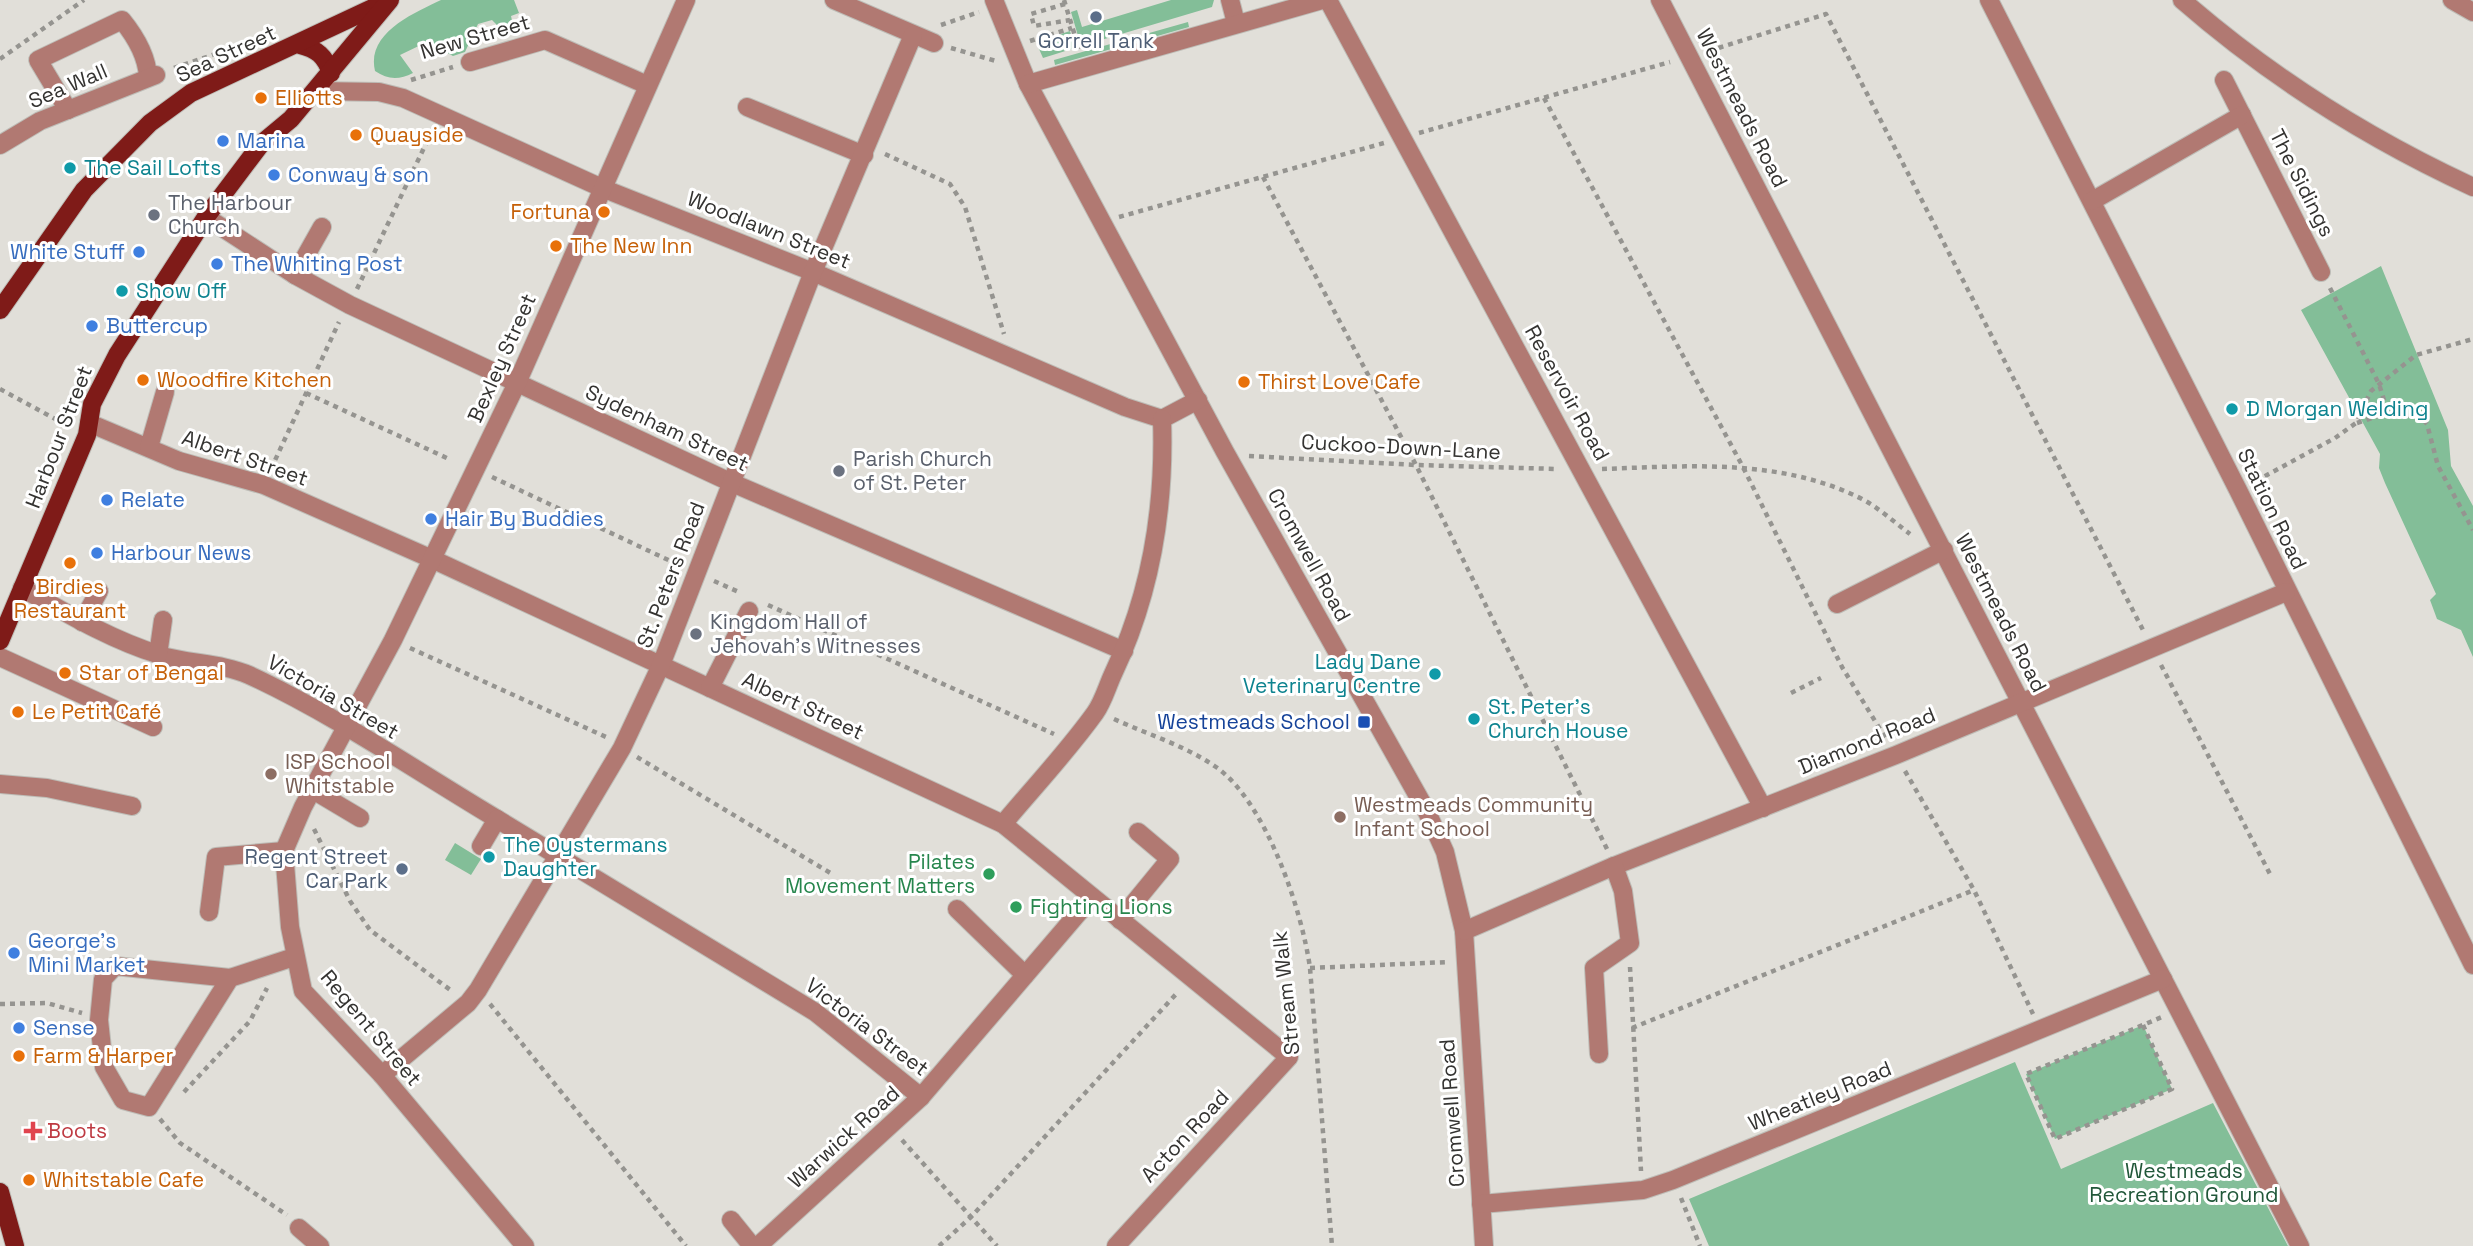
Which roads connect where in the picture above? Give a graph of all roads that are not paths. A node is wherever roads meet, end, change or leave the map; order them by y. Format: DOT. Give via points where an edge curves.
graph roads {
  1 [pos="390,0"];
  2 [pos="686,0"];
  3 [pos="834,0"];
  4 [pos="1230,0"];
  5 [pos="1322,0"];
  6 [pos="1328,0"];
  7 [pos="1660,0"];
  8 [pos="1989,0"];
  9 [pos="2182,0"];
  10 [pos="2452,0"];
  11 [pos="995,3"];
  12 [pos="2473,12"];
  13 [pos="1236,23"];
  14 [pos="914,35"];
  15 [pos="934,43"];
  16 [pos="300,44"];
  17 [pos="470,62"];
  18 [pos="331,74"];
  19 [pos="2224,80"];
  20 [pos="1028,84"];
  21 [pos="648,85"];
  22 [pos="316,91"];
  23 [pos="747,107"];
  24 [pos="68,110"];
  25 [pos="2242,115"];
  26 [pos="0,145"];
  27 [pos="866,151"];
  28 [pos="2473,187"];
  29 [pos="602,188"];
  30 [pos="2092,201"];
  31 [pos="206,217"];
  32 [pos="322,227"];
  33 [pos="813,272"];
  34 [pos="2322,272"];
  35 [pos="295,275"];
  36 [pos="0,310"];
  37 [pos="517,383"];
  38 [pos="165,392"];
  39 [pos="1198,400"];
  40 [pos="1162,419"];
  41 [pos="88,429"];
  42 [pos="149,447"];
  43 [pos="730,482"];
  44 [pos="1944,550"];
  45 [pos="432,559"];
  46 [pos="22,588"];
  47 [pos="99,591"];
  48 [pos="2286,592"];
  49 [pos="751,603"];
  50 [pos="1837,604"];
  51 [pos="7,605"];
  52 [pos="163,620"];
  53 [pos="82,622"];
  54 [pos="0,641"];
  55 [pos="1124,652"];
  56 [pos="158,655"];
  57 [pos="0,657"];
  58 [pos="661,665"];
  59 [pos="710,688"];
  60 [pos="2020,702"];
  61 [pos="152,727"];
  62 [pos="345,728"];
  63 [pos="0,785"];
  64 [pos="313,790"];
  65 [pos="132,806"];
  66 [pos="1763,808"];
  67 [pos="360,818"];
  68 [pos="498,819"];
  69 [pos="1003,824"];
  70 [pos="1138,832"];
  71 [pos="481,846"];
  72 [pos="284,851"];
  73 [pos="560,856"];
  74 [pos="1614,866"];
  75 [pos="1092,897"];
  76 [pos="957,909"];
  77 [pos="209,912"];
  78 [pos="1120,920"];
  79 [pos="1464,931"];
  80 [pos="287,959"];
  81 [pos="2473,964"];
  82 [pos="1025,975"];
  83 [pos="229,978"];
  84 [pos="2163,979"];
  85 [pos="1599,1054"];
  86 [pos="1289,1057"];
  87 [pos="382,1075"];
  88 [pos="921,1097"];
  89 [pos="0,1192"];
  90 [pos="1481,1204"];
  91 [pos="731,1220"];
  92 [pos="299,1228"];
  93 [pos="15,1246"];
  94 [pos="320,1246"];
  95 [pos="525,1246"];
  96 [pos="752,1246"];
  97 [pos="758,1246"];
  98 [pos="1116,1246"];
  99 [pos="1484,1246"];
  100 [pos="2300,1246"];
  1 -- 16 [label="main road, Sea Street"];
  1 -- 18 [label="main road, Harbour Street"];
  2 -- 21 [label="street, Bexley Street"];
  3 -- 14 [label="street"];
  4 -- 13 [label="street"];
  5 -- 13 [label="street"];
  6 -- 66 [label="street, Reservoir Road"];
  7 -- 44 [label="street, Westmeads Road"];
  8 -- 30 [label="street, Station Road"];
  9 -- 28 [label="street" via="2244,52 2289,82 2423,163"];
  10 -- 12 [label="street"];
  11 -- 20 [label="street, Cromwell Road"];
  13 -- 20 [label="street"];
  14 -- 15 [label="street"];
  14 -- 27 [label="street, St. Peters Road"];
  16 -- 18 [label="main road" via="323,56"];
  16 -- 36 [label="main road, Sea Street" via="191,93 150,123 84,191"];
  17 -- 21 [label="street, New Street" via="545,40"];
  18 -- 22 [label="main road, Harbour Street"];
  19 -- 25 [label="street, The Sidings"];
  20 -- 39 [label="street, Cromwell Road"];
  21 -- 29 [label="street, Bexley Street"];
  22 -- 29 [label="street, Woodlawn Street" via="379,92 403,98"];
  22 -- 31 [label="main road, Harbour Street" via="291,120 261,144"];
  23 -- 27 [label="street"];
  24 -- 24 [label="street, Sea Wall" via="38,60 122,20 152,76"];
  24 -- 26 [label="street, Sea Wall"];
  25 -- 30 [label="street, The Sidings"];
  25 -- 34 [label="street, The Sidings"];
  27 -- 33 [label="street, St. Peters Road"];
  29 -- 33 [label="street, Woodlawn Street"];
  29 -- 37 [label="street, Bexley Street"];
  30 -- 48 [label="street, Station Road"];
  31 -- 35 [label="street, Sydenham Street"];
  31 -- 41 [label="main road, Harbour Street" via="117,355 92,404"];
  32 -- 35 [label="street"];
  33 -- 40 [label="street, Woodlawn Street"];
  33 -- 43 [label="street, St. Peters Road"];
  35 -- 37 [label="street, Sydenham Street"];
  37 -- 43 [label="street, Sydenham Street"];
  37 -- 45 [label="street, Bexley Street"];
  38 -- 42 [label="street"];
  39 -- 40 [label="street"];
  39 -- 79 [label="street, Cromwell Road" via="1427,812 1446,852"];
  40 -- 55 [label="street" via="1158,519 1145,588"];
  41 -- 42 [label="street, Albert Street"];
  41 -- 46 [label="main road, Harbour Street"];
  42 -- 45 [label="street, Albert Street" via="179,469 264,485"];
  43 -- 55 [label="street, Sydenham Street"];
  43 -- 58 [label="street, St. Peters Road"];
  44 -- 50 [label="street"];
  44 -- 60 [label="street, Westmeads Road"];
  45 -- 58 [label="street, Albert Street"];
  45 -- 62 [label="street, Bexley Street"];
  46 -- 51 [label="main road, Harbour Street"];
  46 -- 53 [label="street, Victoria Street"];
  47 -- 53 [label="street"];
  48 -- 60 [label="street, Diamond Road"];
  48 -- 81 [label="street, Station Road"];
  49 -- 59 [label="street"];
  51 -- 54 [label="main road, Harbour Street"];
  52 -- 56 [label="street"];
  53 -- 56 [label="street, Victoria Street"];
  55 -- 69 [label="street" via="1096,710"];
  56 -- 62 [label="street, Victoria Street" via="246,674"];
  57 -- 61 [label="street"];
  58 -- 59 [label="street, Albert Street"];
  58 -- 73 [label="street, St. Peters Road" via="623,747"];
  59 -- 69 [label="street, Albert Street"];
  60 -- 66 [label="street, Diamond Road"];
  60 -- 84 [label="street, Westmeads Road"];
  62 -- 64 [label="street, Regent Street"];
  62 -- 68 [label="street, Victoria Street"];
  63 -- 65 [label="street" via="47,788"];
  64 -- 67 [label="street"];
  64 -- 72 [label="street, Regent Street"];
  66 -- 74 [label="street, Diamond Road"];
  68 -- 71 [label="street"];
  68 -- 73 [label="street, Victoria Street"];
  69 -- 75 [label="street, Albert Street"];
  70 -- 78 [label="street" via="1170,859"];
  72 -- 77 [label="street" via="216,857"];
  72 -- 80 [label="street, Regent Street"];
  73 -- 87 [label="street, St. Peters Road" via="473,997"];
  73 -- 88 [label="street, Victoria Street" via="815,1012"];
  74 -- 79 [label="street, Diamond Road"];
  74 -- 85 [label="street" via="1623,891 1630,943 1594,968"];
  75 -- 78 [label="street, Albert Street"];
  75 -- 82 [label="street, Warwick Road"];
  76 -- 82 [label="street"];
  78 -- 86 [label="street, Albert Street"];
  79 -- 90 [label="street, Cromwell Road"];
  80 -- 83 [label="street"];
  80 -- 87 [label="street, Regent Street" via="303,991"];
  82 -- 88 [label="street, Warwick Road"];
  83 -- 83 [label="street" via="153,1111 123,1100 104,1067 99,1020 103,979 115,966"];
  84 -- 90 [label="street, Wheatley Road" via="1643,1190"];
  84 -- 100 [label="street, Westmeads Road"];
  86 -- 98 [label="street, Acton Road"];
  87 -- 95 [label="street, Regent Street"];
  88 -- 97 [label="street, Warwick Road"];
  89 -- 93 [label="main road"];
  90 -- 99 [label="street, Cromwell Road"];
  91 -- 96 [label="street"];
  92 -- 94 [label="street"];
}
